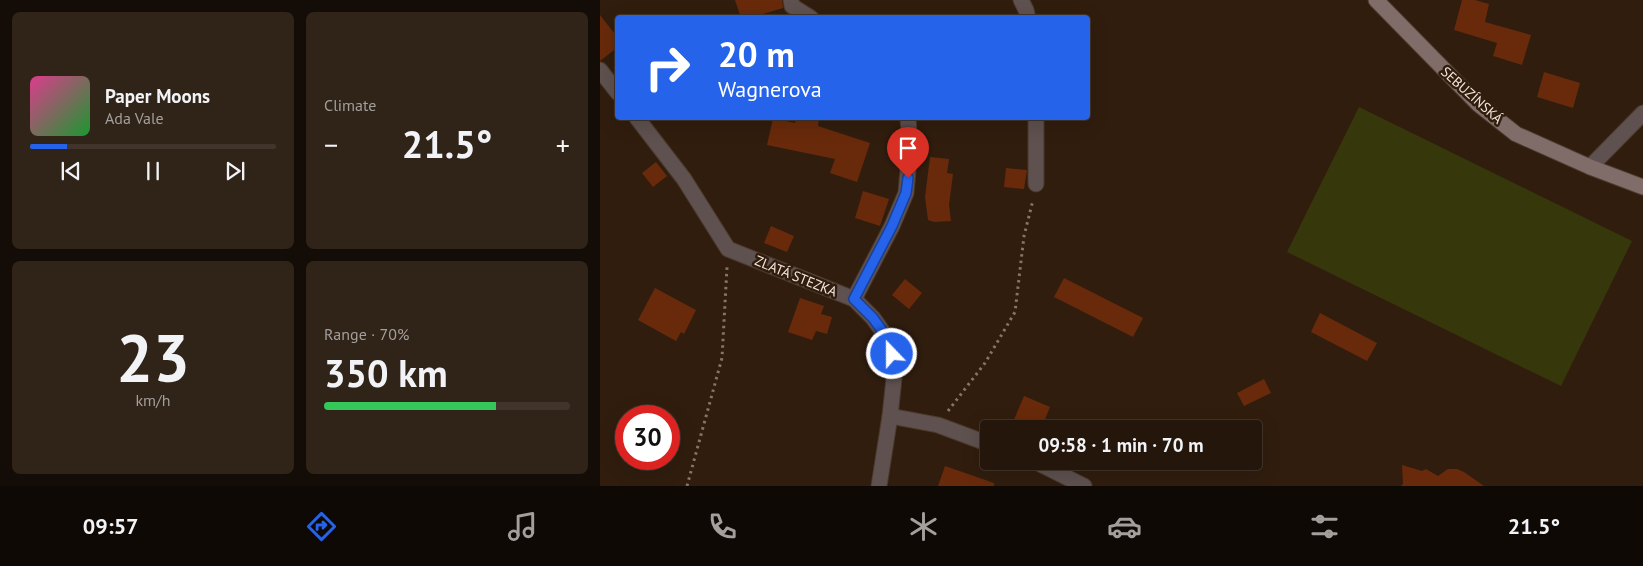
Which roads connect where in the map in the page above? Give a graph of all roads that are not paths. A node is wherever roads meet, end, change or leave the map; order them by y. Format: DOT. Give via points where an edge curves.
graph roads {
  1 [pos="791,0"];
  2 [pos="1021,0"];
  3 [pos="1376,0"];
  4 [pos="806,15"];
  5 [pos="1027,15"];
  6 [pos="600,70"];
  7 [pos="615,89"];
  8 [pos="1643,113"];
  9 [pos="639,120"];
  10 [pos="908,120"];
  11 [pos="1036,120"];
  12 [pos="1590,167"];
  13 [pos="1036,184"];
  14 [pos="1643,187"];
  15 [pos="854,299"];
  16 [pos="890,416"];
  17 [pos="980,441"];
  18 [pos="1052,470"];
  19 [pos="880,486"];
  20 [pos="1084,486"];
  1 -- 4 [label="street" via="792,6"];
  2 -- 5 [label="street"];
  3 -- 12 [label="main road, SEBUZÍNSKÁ" via="1478,104 1516,134"];
  6 -- 7 [label="street"];
  8 -- 12 [label="street"];
  9 -- 15 [label="street, ZLATÁ STEZKA" via="684,179 728,249"];
  10 -- 15 [label="street" via="910,147 906,193"];
  11 -- 13 [label="street"];
  12 -- 14 [label="main road, SEBUZÍNSKÁ"];
  15 -- 16 [label="street, ZLATÁ STEZKA" via="888,339 895,369"];
  16 -- 17 [label="street" via="938,425"];
  16 -- 19 [label="street, ZLATÁ STEZKA"];
  18 -- 20 [label="street"];
}
